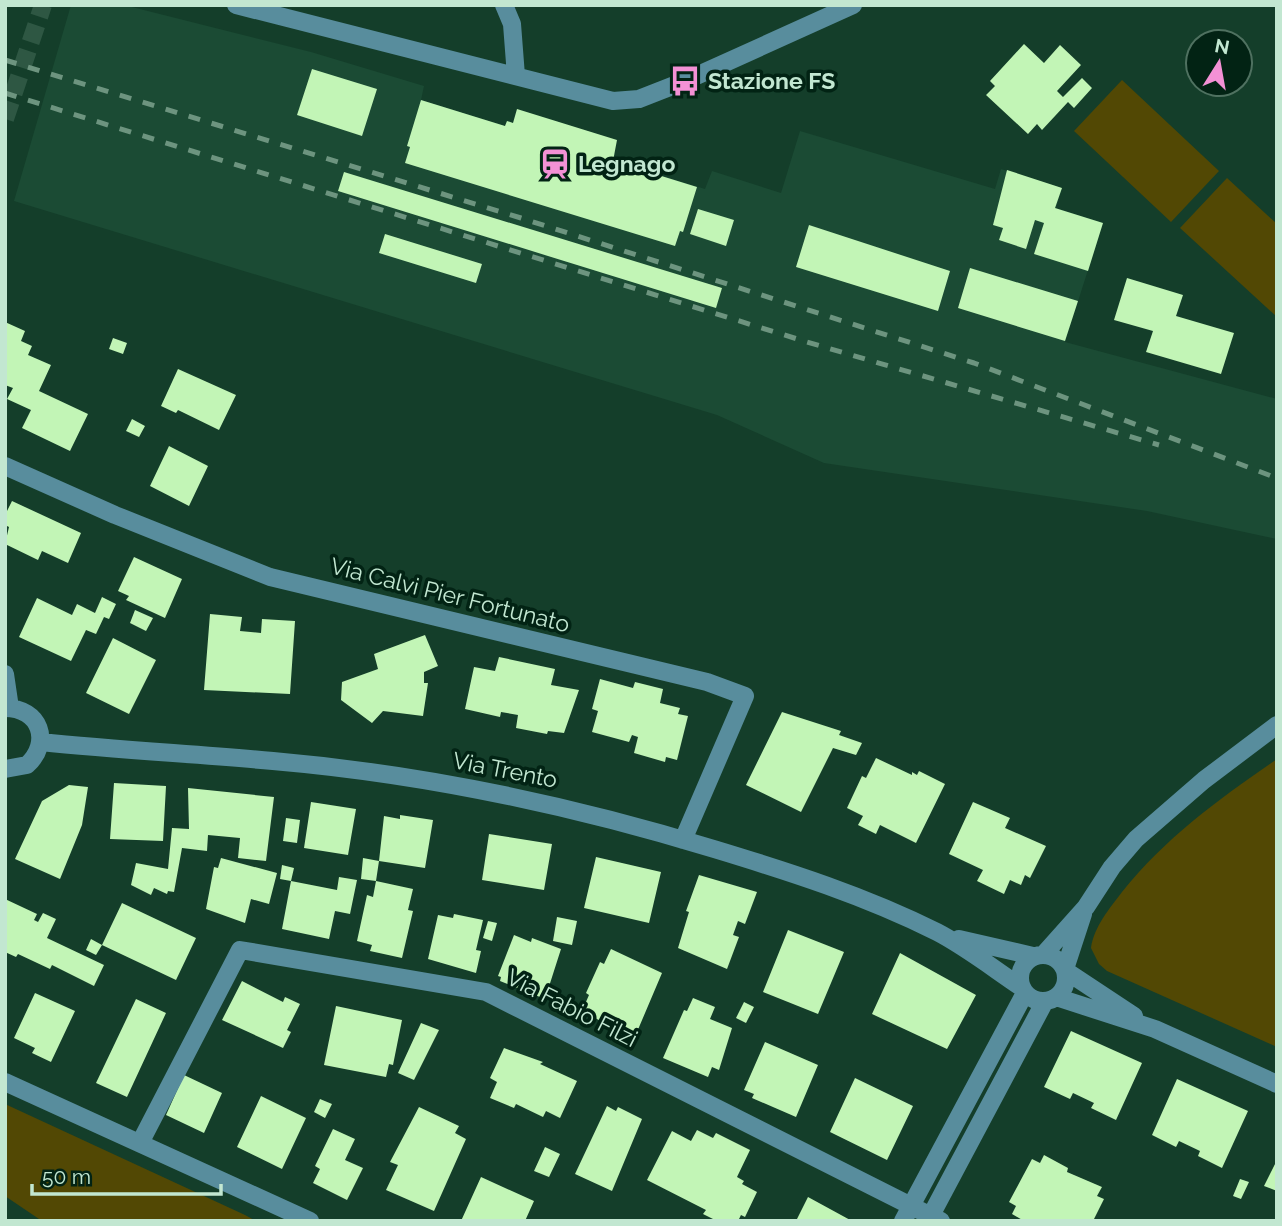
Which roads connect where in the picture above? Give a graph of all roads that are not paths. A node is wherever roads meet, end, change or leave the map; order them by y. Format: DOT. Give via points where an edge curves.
graph roads {
  1 [pos="236,5"];
  2 [pos="504,5"];
  3 [pos="853,5"];
  4 [pos="516,76"];
  5 [pos="5,466"];
  6 [pos="5,674"];
  7 [pos="8,708"];
  8 [pos="1277,724"];
  9 [pos="41,742"];
  10 [pos="5,770"];
  11 [pos="683,839"];
  12 [pos="1086,907"];
  13 [pos="939,933"];
  14 [pos="1038,955"];
  15 [pos="1065,970"];
  16 [pos="1023,990"];
  17 [pos="1051,999"];
  18 [pos="1155,1029"];
  19 [pos="5,1082"];
  20 [pos="1277,1084"];
  21 [pos="971,1098"];
  22 [pos="989,1108"];
  23 [pos="140,1143"];
  24 [pos="907,1213"];
  25 [pos="301,1218"];
  26 [pos="933,1219"];
  1 -- 4 [label="street"];
  2 -- 4 [label="street" via="512,24"];
  3 -- 4 [label="street" via="639,99 598,99"];
  5 -- 11 [label="street, Via Calvi Pier Fortunato" via="270,577 707,682 745,696"];
  6 -- 7 [label="street"];
  7 -- 9 [label="street" via="25,711 33,718"];
  8 -- 12 [label="street" via="1136,839"];
  9 -- 10 [label="street" via="27,765"];
  9 -- 11 [label="street, Via Trento" via="274,761 456,784"];
  11 -- 13 [label="street, Via Trento" via="830,886"];
  12 -- 14 [label="street"];
  12 -- 15 [label="street"];
  13 -- 14 [label="street, Via Trento"];
  13 -- 16 [label="street, Via Trento"];
  14 -- 15 [label="street" via="1057,958"];
  14 -- 16 [label="street" via="1021,969"];
  15 -- 17 [label="street" via="1065,985"];
  15 -- 18 [label="street"];
  16 -- 17 [label="street" via="1038,1001"];
  16 -- 21 [label="street"];
  17 -- 18 [label="street"];
  17 -- 22 [label="street"];
  18 -- 20 [label="street"];
  19 -- 23 [label="street"];
  21 -- 22 [label="street"];
  21 -- 24 [label="street"];
  22 -- 26 [label="street"];
  23 -- 24 [label="street, Via Fabio Filzi" via="240,950 486,992"];
  23 -- 25 [label="street"];
  24 -- 26 [label="street, Via Fabio Filzi"];
}
